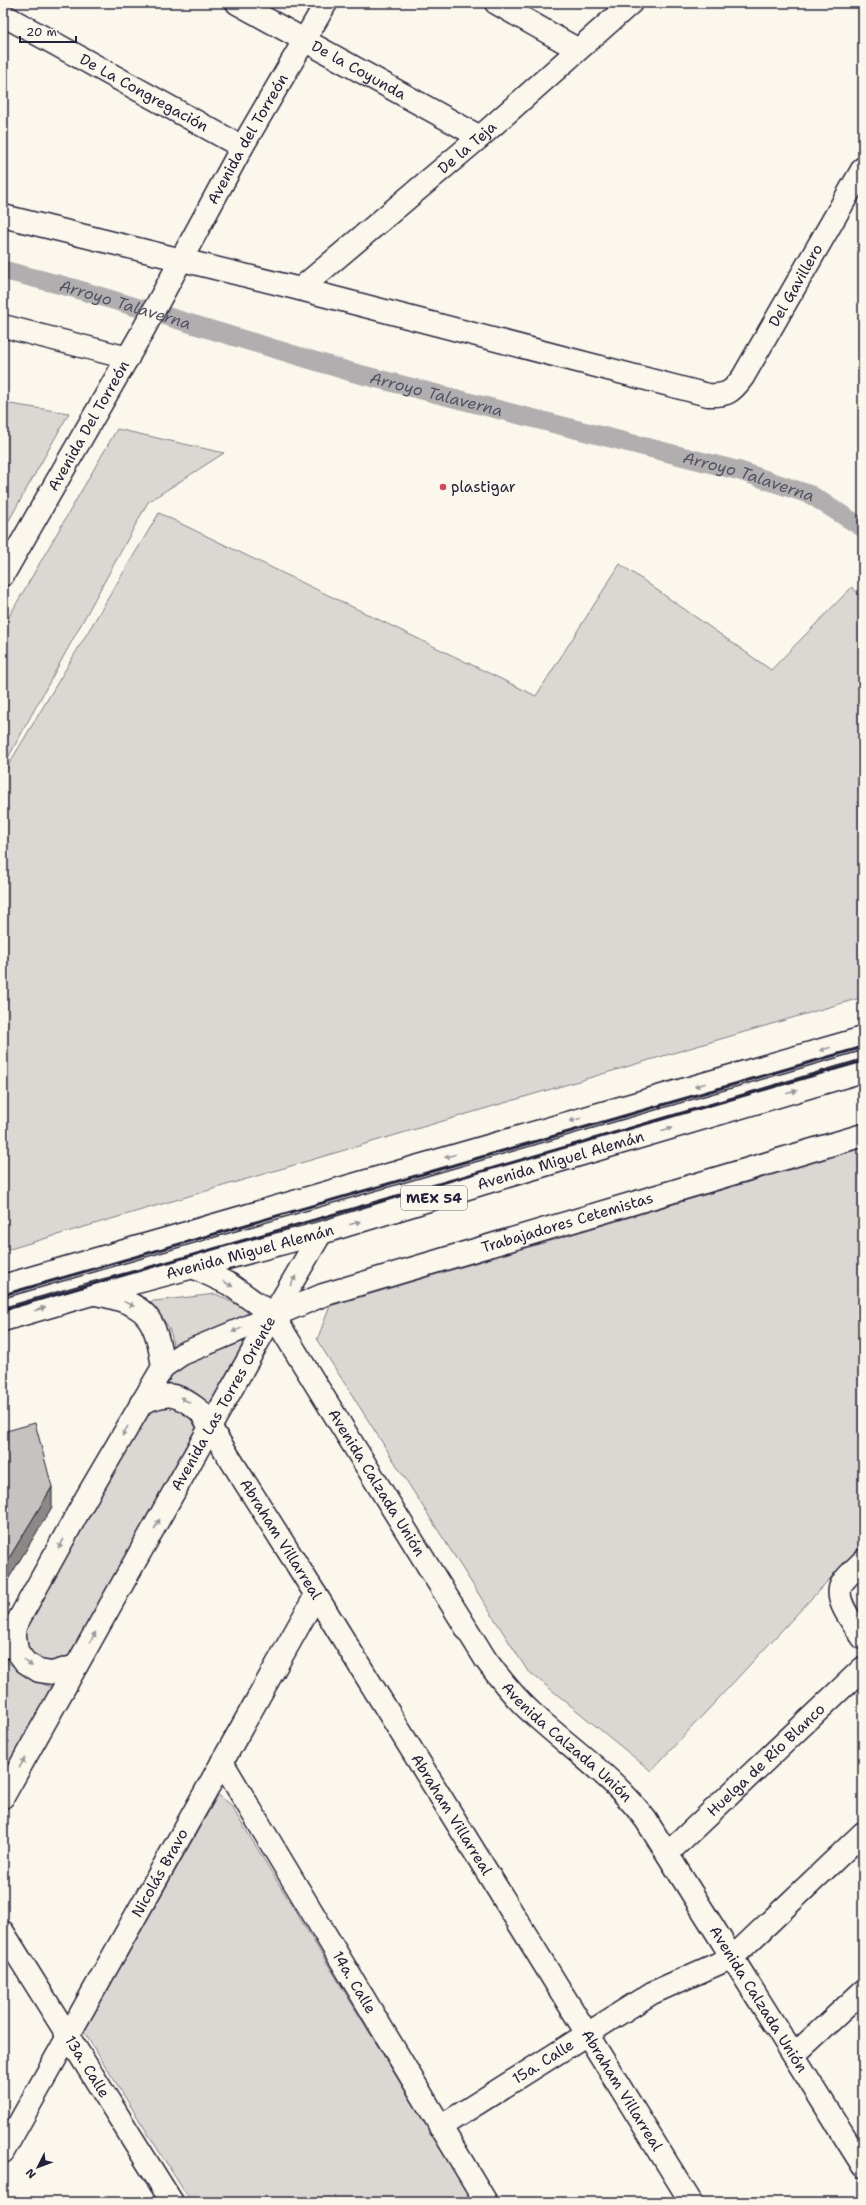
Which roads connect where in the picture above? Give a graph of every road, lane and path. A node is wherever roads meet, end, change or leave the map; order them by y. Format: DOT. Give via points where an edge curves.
graph roads {
  1 [pos="237,3"];
  2 [pos="326,3"];
  3 [pos="496,3"];
  4 [pos="631,3"];
  5 [pos="3,15"];
  6 [pos="305,40"];
  7 [pos="577,49"];
  8 [pos="480,137"];
  9 [pos="242,147"];
  10 [pos="863,168"];
  11 [pos="3,216"];
  12 [pos="178,268"];
  13 [pos="300,289"];
  14 [pos="3,326"];
  15 [pos="128,358"];
  16 [pos="3,575"];
  17 [pos="863,1038"];
  18 [pos="863,1071"];
  19 [pos="863,1135"];
  20 [pos="321,1233"];
  21 [pos="193,1267"];
  22 [pos="3,1286"];
  23 [pos="92,1294"];
  24 [pos="273,1315"];
  25 [pos="3,1320"];
  26 [pos="163,1367"];
  27 [pos="141,1403"];
  28 [pos="211,1428"];
  29 [pos="863,1561"];
  30 [pos="316,1595"];
  31 [pos="14,1629"];
  32 [pos="863,1638"];
  33 [pos="3,1648"];
  34 [pos="76,1666"];
  35 [pos="863,1668"];
  36 [pos="222,1762"];
  37 [pos="3,1797"];
  38 [pos="863,1833"];
  39 [pos="668,1853"];
  40 [pos="3,1932"];
  41 [pos="733,1956"];
  42 [pos="863,1991"];
  43 [pos="587,2033"];
  44 [pos="68,2035"];
  45 [pos="794,2055"];
  46 [pos="440,2127"];
  47 [pos="3,2152"];
  48 [pos="861,2159"];
  49 [pos="172,2202"];
  50 [pos="486,2202"];
  51 [pos="691,2202"];
  1 -- 6 [label="main road, De la Coyunda"];
  2 -- 6 [label="main road, Avenida del Torreón"];
  3 -- 7 [label="main road"];
  4 -- 7 [label="main road, De la Teja"];
  5 -- 9 [label="main road, De La Congregación"];
  6 -- 8 [label="main road, De la Coyunda"];
  6 -- 9 [label="main road, Avenida del Torreón"];
  7 -- 8 [label="main road, De la Teja"];
  8 -- 13 [label="main road, De la Teja"];
  9 -- 12 [label="main road, Avenida del Torreón"];
  10 -- 13 [label="main road, Del Gavillero" via="743,377 729,392 721,396 708,395"];
  11 -- 12 [label="main road"];
  12 -- 13 [label="main road"];
  12 -- 15 [label="main road, Avenida Del Torreón"];
  14 -- 15 [label="main road"];
  15 -- 16 [label="main road, Avenida Del Torreón"];
  17 -- 22 [label="main road, MEX 54, one-way"];
  20 -- 18 [label="main road, Avenida Miguel Alemán / MEX 54, one-way"];
  19 -- 24 [label="main road, Trabajadores Cetemistas" via="338,1291"];
  20 -- 21 [label="main road, Avenida Miguel Alemán / MEX 54"];
  24 -- 20 [label="main road, one-way"];
  21 -- 23 [label="main road, Avenida Miguel Alemán / MEX 54"];
  21 -- 24 [label="main road, one-way" via="229,1284"];
  25 -- 23 [label="main road, Avenida Miguel Alemán / MEX 54, one-way"];
  23 -- 26 [label="main road, one-way" via="117,1298 146,1314 158,1336"];
  24 -- 26 [label="main road, Avenida Las Torres Oriente, one-way" via="207,1342"];
  24 -- 28 [label="main road, Avenida Las Torres Oriente"];
  24 -- 39 [label="main road, Avenida Calzada Unión" via="486,1660 531,1713 634,1803"];
  26 -- 27 [label="main road, Avenida Las Torres Oriente"];
  28 -- 27 [label="main road, Abraham Villarreal, one-way" via="200,1410 173,1394 160,1395"];
  27 -- 31 [label="main road, Avenida Las Torres Oriente, one-way"];
  28 -- 30 [label="main road, Abraham Villarreal"];
  34 -- 28 [label="main road, Avenida Las Torres Oriente, one-way"];
  29 -- 32 [label="main road" via="843,1582 839,1593"];
  30 -- 36 [label="main road, Nicolás Bravo"];
  30 -- 43 [label="main road, Abraham Villarreal"];
  31 -- 33 [label="main road, Avenida Las Torres Oriente"];
  31 -- 34 [label="main road, one-way" via="17,1651 25,1662 39,1671 52,1673"];
  37 -- 34 [label="main road, Avenida Las Torres Oriente, one-way"];
  35 -- 39 [label="main road, Huelga de Río Blanco"];
  36 -- 44 [label="main road, Nicolás Bravo"];
  36 -- 46 [label="main road, 14a. Calle"];
  38 -- 41 [label="main road, 15a. Calle"];
  39 -- 41 [label="main road, Avenida Calzada Unión"];
  40 -- 44 [label="main road, 13a. Calle"];
  41 -- 43 [label="main road, 15a. Calle" via="652,1993"];
  41 -- 45 [label="main road, Avenida Calzada Unión"];
  42 -- 45 [label="main road"];
  43 -- 46 [label="main road, 15a. Calle"];
  43 -- 51 [label="main road, Abraham Villarreal"];
  44 -- 47 [label="main road, Nicolás Bravo"];
  44 -- 49 [label="main road, 13a. Calle"];
  45 -- 48 [label="main road, Avenida Calzada Unión"];
  46 -- 50 [label="main road, 14a. Calle"];
}
